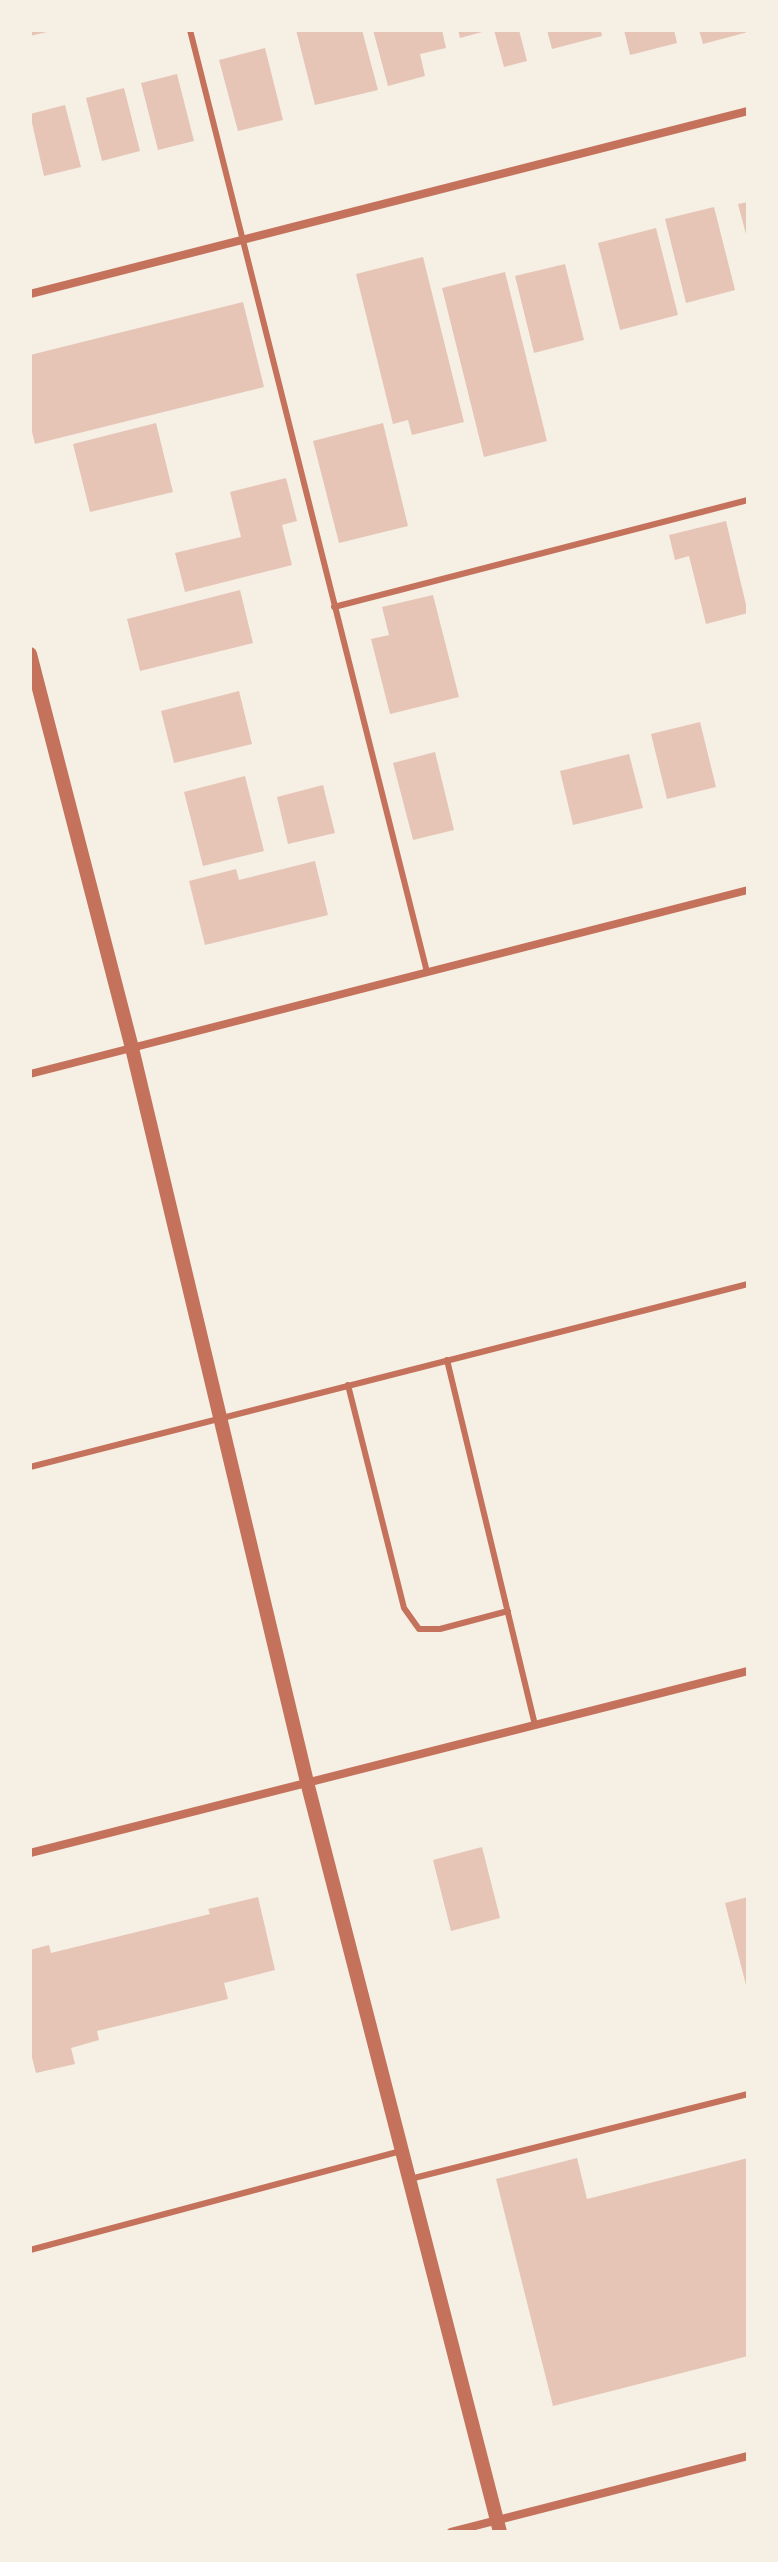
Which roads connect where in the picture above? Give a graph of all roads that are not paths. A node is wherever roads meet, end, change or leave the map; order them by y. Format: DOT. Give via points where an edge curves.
graph roads {
  1 [pos="190,30"];
  2 [pos="748,111"];
  3 [pos="241,240"];
  4 [pos="30,294"];
  5 [pos="748,500"];
  6 [pos="334,607"];
  7 [pos="30,654"];
  8 [pos="35,695"];
  9 [pos="748,890"];
  10 [pos="427,972"];
  11 [pos="132,1048"];
  12 [pos="30,1074"];
  13 [pos="748,1284"];
  14 [pos="447,1360"];
  15 [pos="348,1385"];
  16 [pos="220,1417"];
  17 [pos="30,1467"];
  18 [pos="508,1611"];
  19 [pos="748,1671"];
  20 [pos="535,1725"];
  21 [pos="307,1782"];
  22 [pos="30,1853"];
  23 [pos="748,2094"];
  24 [pos="402,2151"];
  25 [pos="409,2179"];
  26 [pos="30,2249"];
  27 [pos="748,2456"];
  28 [pos="498,2526"];
  29 [pos="451,2532"];
  1 -- 3 [label="lane"];
  2 -- 3 [label="street"];
  3 -- 4 [label="street"];
  3 -- 6 [label="lane"];
  5 -- 6 [label="lane"];
  6 -- 10 [label="lane"];
  7 -- 8 [label="street"];
  8 -- 11 [label="street"];
  9 -- 10 [label="street"];
  10 -- 11 [label="street"];
  11 -- 12 [label="street"];
  11 -- 16 [label="street"];
  13 -- 14 [label="lane"];
  14 -- 15 [label="lane"];
  14 -- 18 [label="lane"];
  15 -- 16 [label="lane"];
  15 -- 18 [label="lane" via="404,1608 419,1629 440,1629"];
  16 -- 17 [label="lane"];
  16 -- 21 [label="street"];
  18 -- 20 [label="lane"];
  19 -- 20 [label="street"];
  20 -- 21 [label="street"];
  21 -- 22 [label="street"];
  21 -- 24 [label="street"];
  23 -- 25 [label="lane"];
  24 -- 25 [label="street"];
  24 -- 26 [label="lane"];
  25 -- 28 [label="street"];
  27 -- 28 [label="street"];
  28 -- 29 [label="street"];
}
